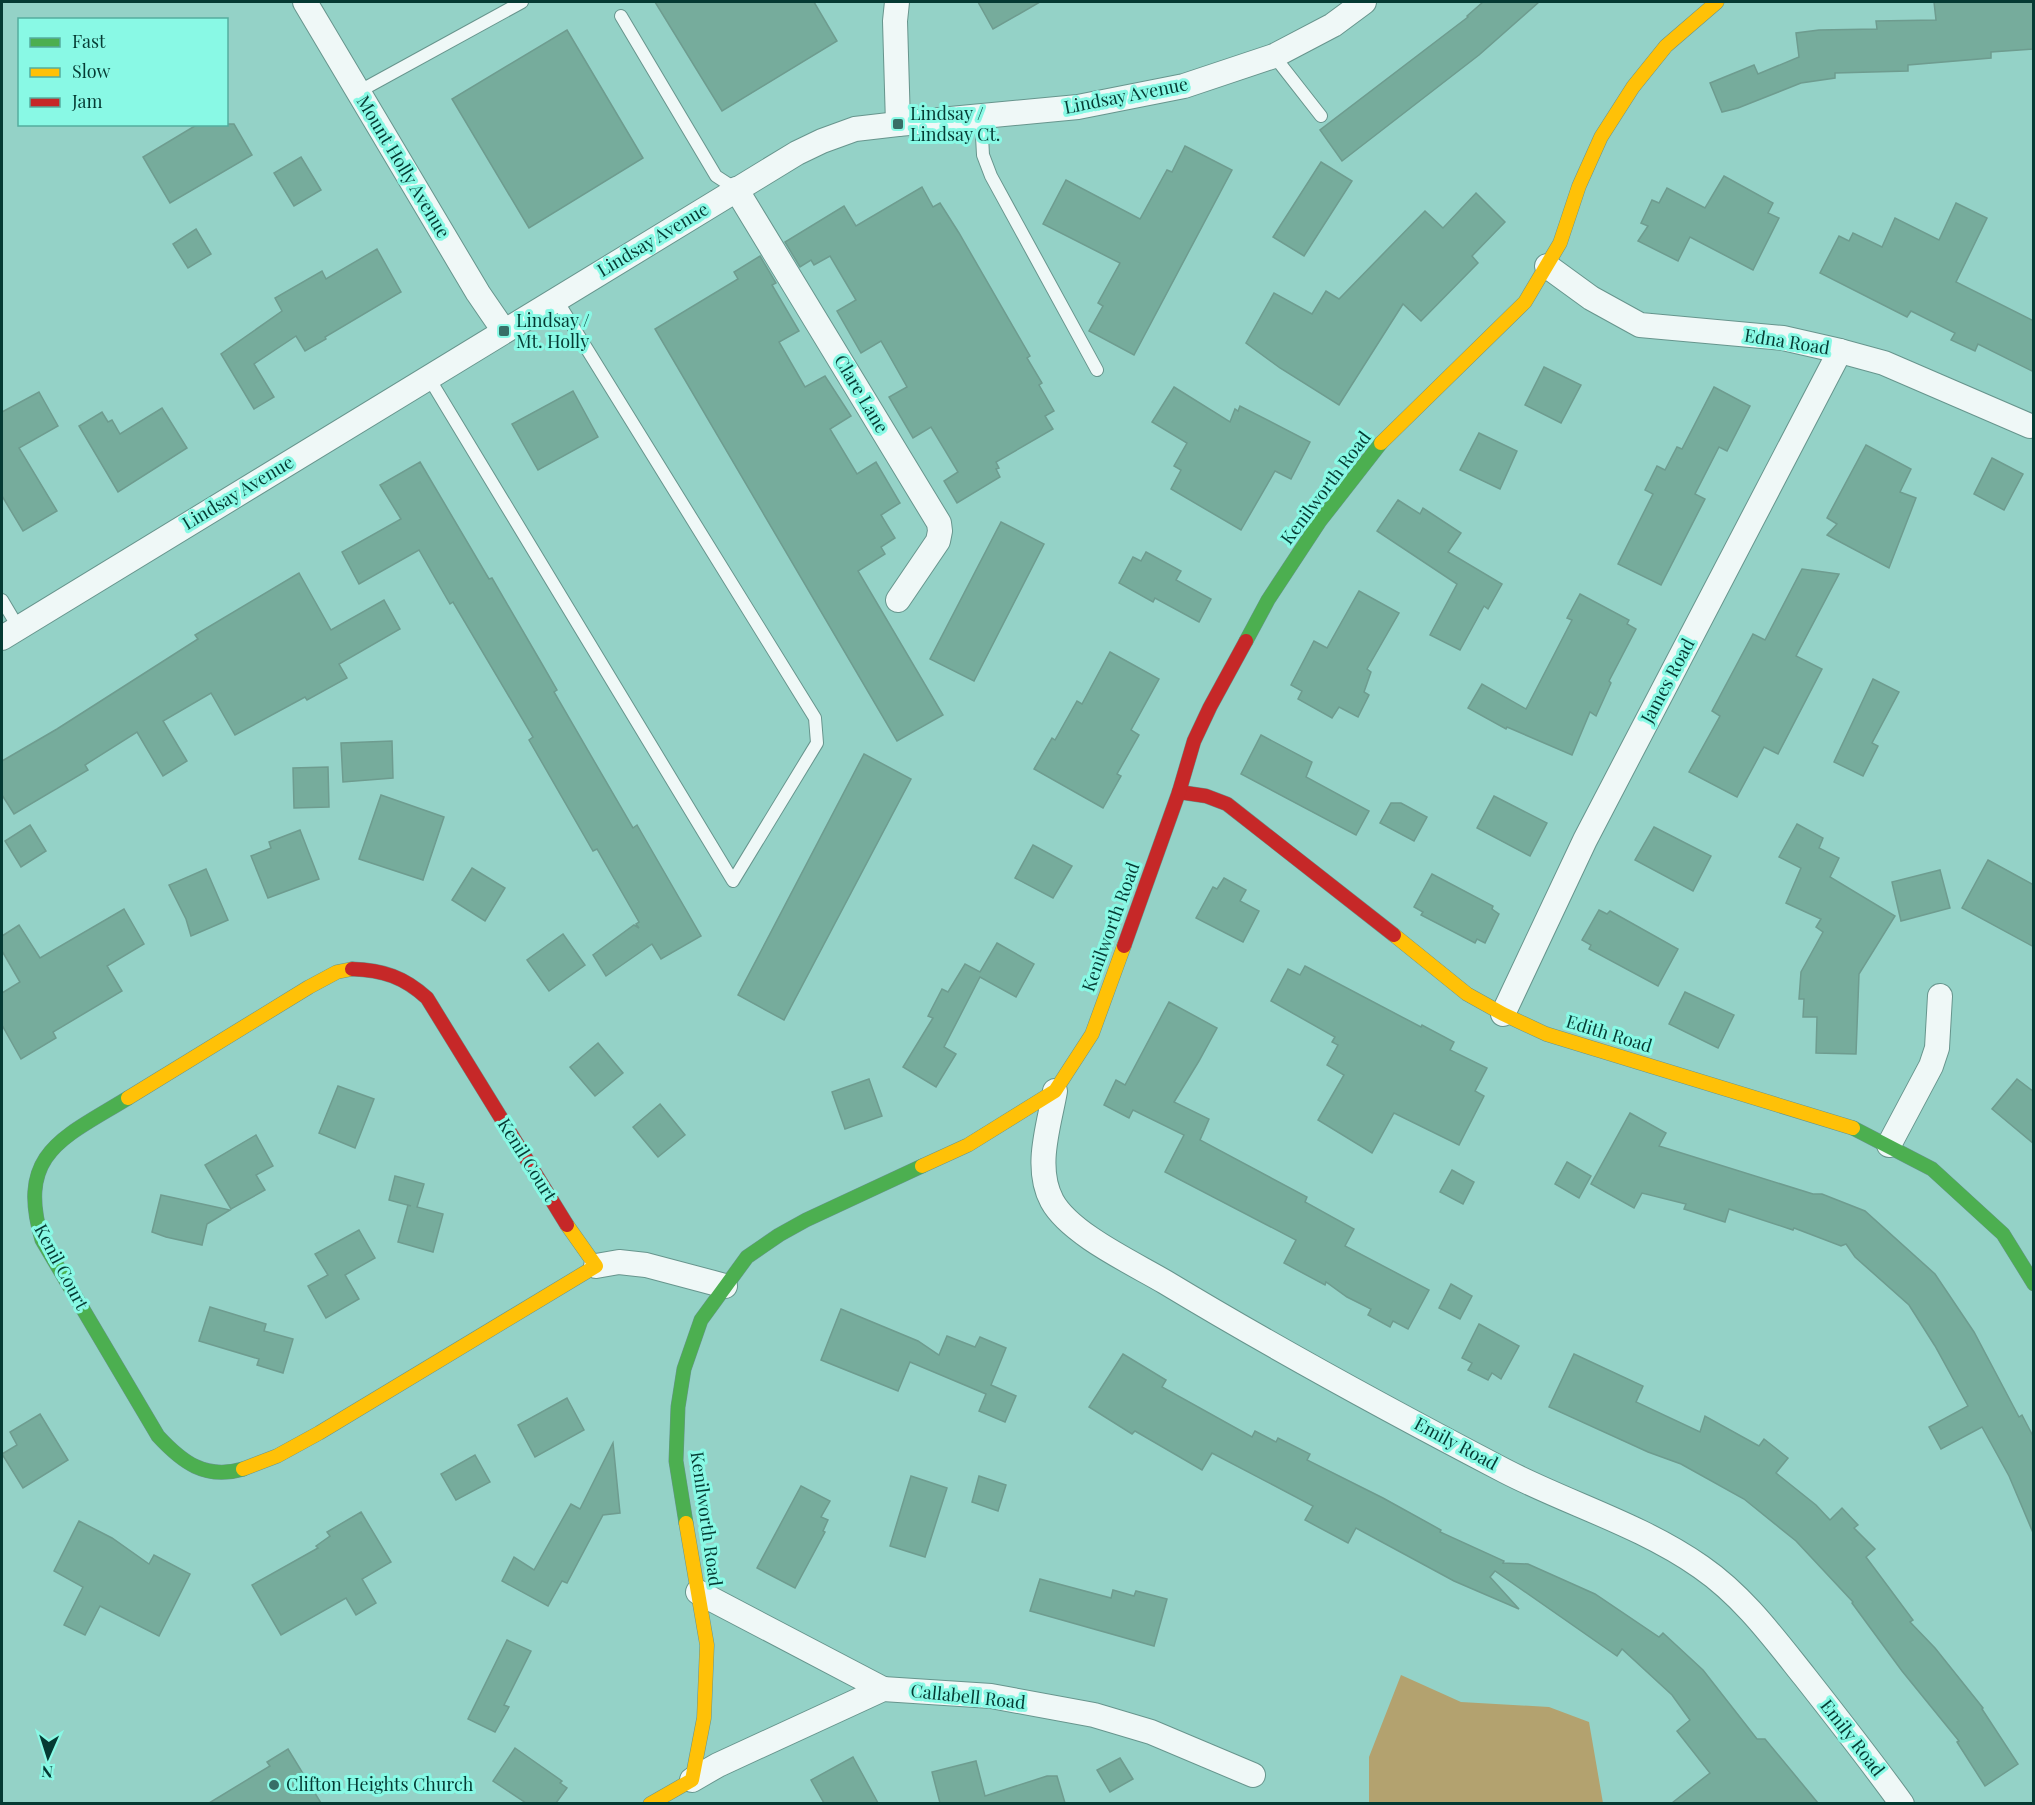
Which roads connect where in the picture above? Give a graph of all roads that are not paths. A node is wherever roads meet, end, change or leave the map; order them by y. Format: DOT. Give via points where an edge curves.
graph roads {
  1 [pos="305,2"];
  2 [pos="522,2"];
  3 [pos="897,2"];
  4 [pos="1364,2"];
  5 [pos="1717,2"];
  6 [pos="621,16"];
  7 [pos="1274,56"];
  8 [pos="358,92"];
  9 [pos="1321,116"];
  10 [pos="981,117"];
  11 [pos="898,124"];
  12 [pos="736,189"];
  13 [pos="1546,266"];
  14 [pos="556,299"];
  15 [pos="504,332"];
  16 [pos="1840,351"];
  17 [pos="1098,370"];
  18 [pos="429,378"];
  19 [pos="2032,426"];
  20 [pos="2,600"];
  21 [pos="898,600"];
  22 [pos="10,633"];
  23 [pos="1179,792"];
  24 [pos="1940,996"];
  25 [pos="1503,1014"];
  26 [pos="1055,1091"];
  27 [pos="1889,1145"];
  28 [pos="596,1266"];
  29 [pos="2034,1284"];
  30 [pos="725,1286"];
  31 [pos="698,1592"];
  32 [pos="883,1689"];
  33 [pos="1253,1775"];
  34 [pos="692,1780"];
  35 [pos="650,1803"];
  36 [pos="1902,1803"];
  1 -- 8 [label="street, Mount Holly Avenue"];
  2 -- 8 [label="lane"];
  3 -- 11 [label="street"];
  4 -- 7 [label="street, Lindsay Avenue" via="1333,25"];
  5 -- 13 [label="street, Kenilworth Road" via="1666,46 1633,87 1601,137 1560,243"];
  6 -- 12 [label="lane" via="716,176"];
  7 -- 9 [label="lane"];
  7 -- 10 [label="street, Lindsay Avenue" via="1184,86 1078,107"];
  8 -- 15 [label="street, Mount Holly Avenue"];
  10 -- 11 [label="street, Lindsay Avenue"];
  10 -- 17 [label="lane" via="983,155 991,176"];
  11 -- 12 [label="street, Lindsay Avenue" via="855,129 822,141"];
  12 -- 14 [label="street, Lindsay Avenue"];
  12 -- 21 [label="street, Clare Lane" via="939,523 938,541"];
  13 -- 16 [label="street, Edna Road" via="1591,298 1640,325 1783,338"];
  13 -- 23 [label="street, Kenilworth Road" via="1525,302 1378,446 1320,521 1268,600 1210,707 1194,741"];
  14 -- 15 [label="street, Lindsay Avenue"];
  14 -- 18 [label="lane" via="815,718 817,743 733,881"];
  15 -- 18 [label="street, Lindsay Avenue"];
  16 -- 19 [label="street, Edna Road" via="1884,363"];
  16 -- 25 [label="street, James Road" via="1585,840"];
  18 -- 22 [label="street, Lindsay Avenue"];
  20 -- 22 [label="lane"];
  23 -- 25 [label="street, Edith Road" via="1227,804 1467,994"];
  23 -- 26 [label="street, Kenilworth Road" via="1092,1034"];
  24 -- 27 [label="street" via="1937,1048 1931,1066"];
  25 -- 27 [label="street, Edith Road" via="1546,1034 1613,1056 1718,1084 1849,1126"];
  26 -- 30 [label="street, Kenilworth Road" via="968,1145 779,1234 747,1257"];
  26 -- 36 [label="street, Emily Road" via="1043,1157 1045,1182 1052,1201 1066,1220 1297,1358 1508,1472 1642,1533 1702,1568 1756,1615"];
  27 -- 29 [label="street, Edith Road" via="1932,1169 1976,1207 2003,1234"];
  28 -- 28 [label="street, Kenil Court" via="427,998 412,984 375,969 337,972 309,987 69,1134 57,1143 35,1179 34,1216 42,1240 158,1436 168,1450 201,1471 238,1473 273,1458"];
  28 -- 30 [label="street, Kenil Court" via="619,1262 646,1265"];
  30 -- 31 [label="street, Kenilworth Road" via="701,1320 684,1369 678,1407 676,1461"];
  31 -- 32 [label="street"];
  31 -- 34 [label="street, Kenilworth Road" via="707,1645 706,1688"];
  32 -- 33 [label="street, Callabell Road" via="991,1696 1094,1714 1151,1732"];
  32 -- 34 [label="street, Callabell Road"];
  34 -- 35 [label="street"];
}
